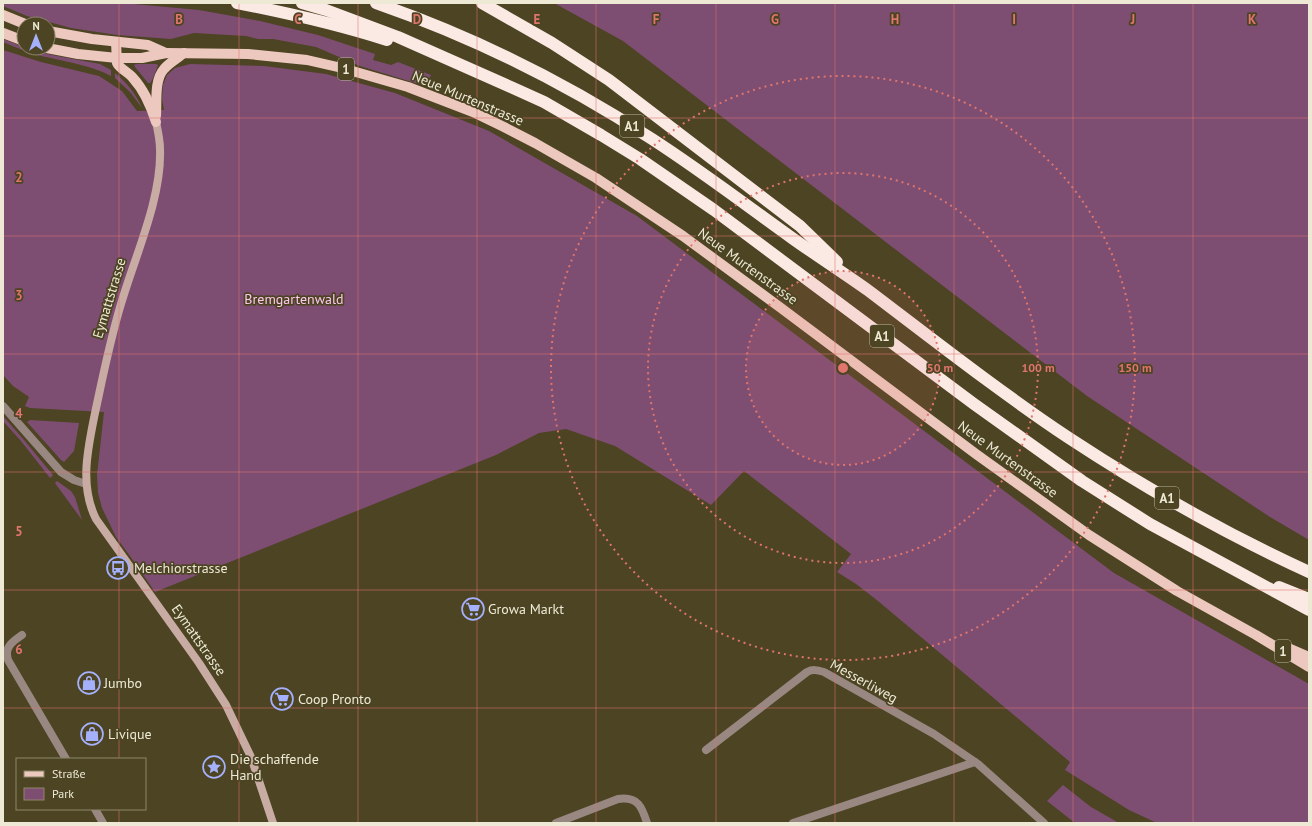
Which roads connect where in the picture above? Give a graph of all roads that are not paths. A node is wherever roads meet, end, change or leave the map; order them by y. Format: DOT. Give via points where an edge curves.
graph roads {
  1 [pos="237,3"];
  2 [pos="302,3"];
  3 [pos="376,3"];
  4 [pos="482,3"];
  5 [pos="3,15"];
  6 [pos="16,20"];
  7 [pos="3,33"];
  8 [pos="56,33"];
  9 [pos="16,38"];
  10 [pos="116,42"];
  11 [pos="56,50"];
  12 [pos="166,52"];
  13 [pos="184,53"];
  14 [pos="116,58"];
  15 [pos="460,64"];
  16 [pos="156,122"];
  17 [pos="866,289"];
  18 [pos="3,406"];
  19 [pos="86,484"];
  20 [pos="1224,564"];
  21 [pos="1309,572"];
  22 [pos="1309,599"];
  23 [pos="1309,610"];
  24 [pos="22,635"];
  25 [pos="1256,636"];
  26 [pos="1309,656"];
  27 [pos="1309,667"];
  28 [pos="706,750"];
  29 [pos="65,758"];
  30 [pos="975,762"];
  31 [pos="96,810"];
  32 [pos="103,823"];
  33 [pos="272,823"];
  34 [pos="556,823"];
  35 [pos="647,823"];
  36 [pos="793,823"];
  37 [pos="1044,823"];
  1 -- 15 [label="highway" via="326,22"];
  2 -- 15 [label="highway, A1" via="398,36"];
  3 -- 17 [label="highway, A1" via="491,49 590,101 690,164"];
  4 -- 17 [label="highway" via="558,46 609,80 800,226"];
  5 -- 6 [label="main road"];
  7 -- 9 [label="main road"];
  8 -- 10 [label="main road, 1"];
  10 -- 12 [label="main road, Neue Murtenstrasse / 1" via="148,45"];
  10 -- 14 [label="main road"];
  11 -- 14 [label="main road, 1"];
  12 -- 13 [label="main road, Neue Murtenstrasse / 1"];
  12 -- 14 [label="main road, Neue Murtenstrasse / 1" via="142,58"];
  13 -- 16 [label="main road" via="164,69 160,76"];
  13 -- 25 [label="main road, Neue Murtenstrasse / 1" via="271,56 307,60 342,68 441,99 535,143 602,182 683,236 1089,535 1177,591"];
  14 -- 16 [label="main road" via="118,65 142,89"];
  15 -- 20 [label="highway, A1" via="544,102 640,159 750,236 1016,435 1150,524"];
  16 -- 19 [label="street, Eymattstrasse" via="160,150 156,187 150,216 123,296 108,351 91,431"];
  17 -- 21 [label="highway, A1" via="990,382 1100,458 1204,519"];
  18 -- 19 [label="street" via="61,472"];
  19 -- 33 [label="street, Eymattstrasse" via="89,504 96,519 226,705 251,757"];
  20 -- 22 [label="highway, A1"];
  20 -- 23 [label="highway"];
  24 -- 29 [label="street" via="8,646 8,660"];
  25 -- 26 [label="main road, Neue Murtenstrasse / 1"];
  25 -- 27 [label="main road, Neue Murtenstrasse / 1"];
  28 -- 30 [label="street, Messerliweg" via="807,672 815,670 824,672 934,734"];
  30 -- 36 [label="street"];
  30 -- 37 [label="street, Messerliweg"];
  31 -- 32 [label="street"];
  34 -- 35 [label="street" via="627,799 639,804"];
}
